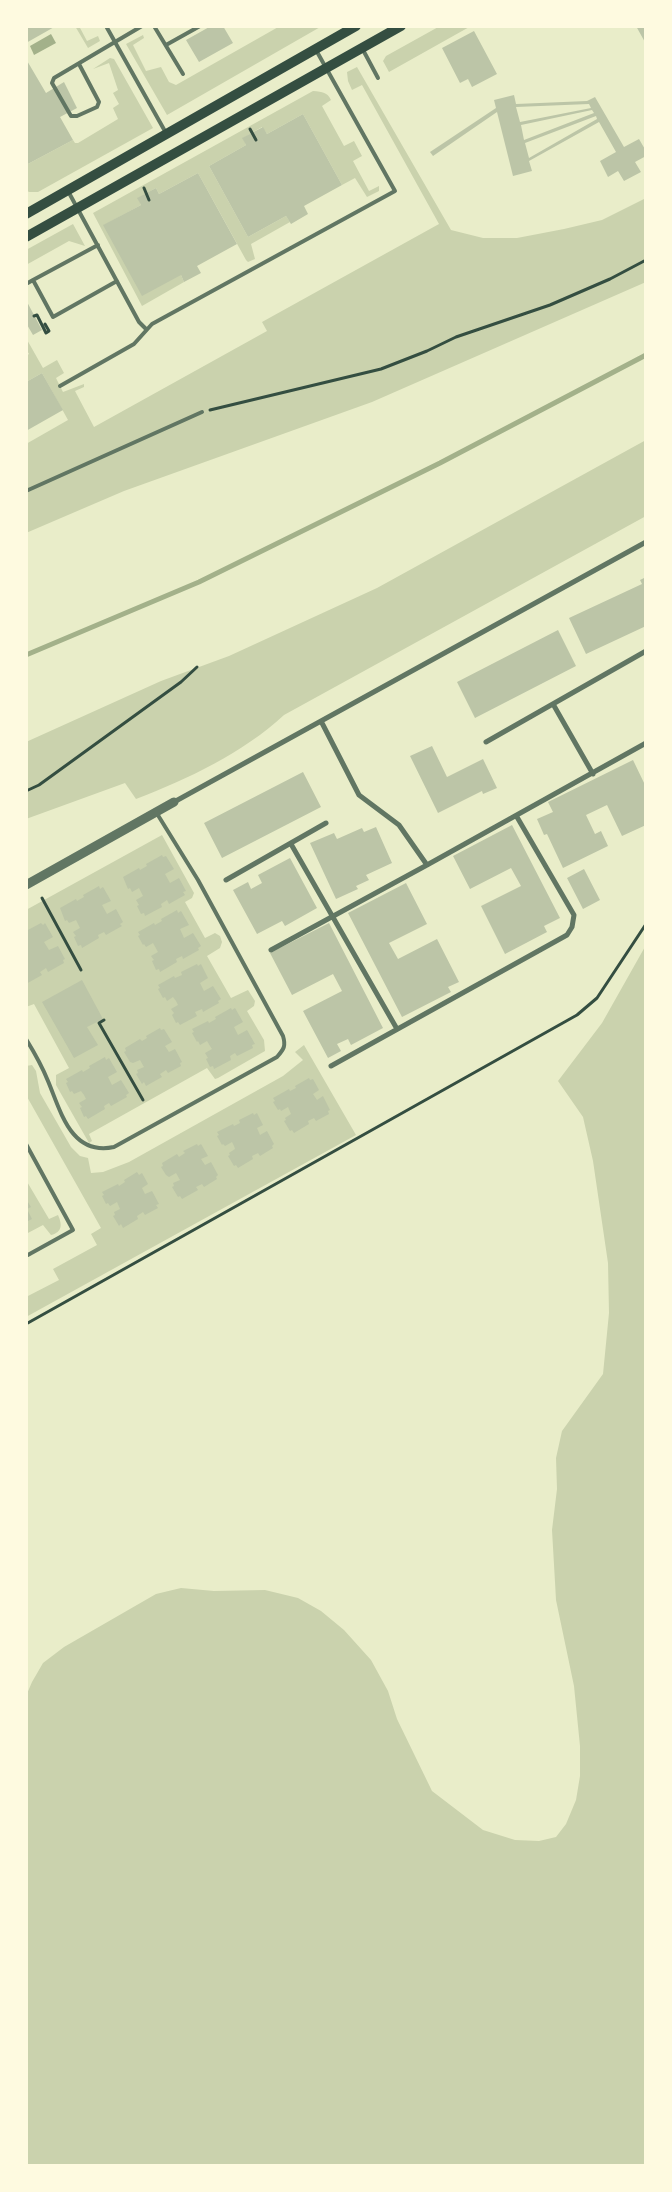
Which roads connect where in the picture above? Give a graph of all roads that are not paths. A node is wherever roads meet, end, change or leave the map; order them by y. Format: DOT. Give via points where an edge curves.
graph roads {
  1 [pos="106,26"];
  2 [pos="142,26"];
  3 [pos="154,26"];
  4 [pos="200,26"];
  5 [pos="356,26"];
  6 [pos="401,26"];
  7 [pos="116,43"];
  8 [pos="166,45"];
  9 [pos="362,48"];
  10 [pos="315,49"];
  11 [pos="79,64"];
  12 [pos="326,68"];
  13 [pos="183,74"];
  14 [pos="378,78"];
  15 [pos="167,135"];
  16 [pos="68,191"];
  17 [pos="78,208"];
  18 [pos="27,212"];
  19 [pos="26,237"];
  20 [pos="98,246"];
  21 [pos="33,280"];
  22 [pos="117,281"];
  23 [pos="26,284"];
  24 [pos="146,329"];
  25 [pos="60,386"];
  26 [pos="202,412"];
  27 [pos="26,491"];
  28 [pos="646,542"];
  29 [pos="646,651"];
  30 [pos="553,704"];
  31 [pos="321,722"];
  32 [pos="486,742"];
  33 [pos="646,743"];
  34 [pos="592,774"];
  35 [pos="174,802"];
  36 [pos="156,812"];
  37 [pos="517,816"];
  38 [pos="326,823"];
  39 [pos="291,844"];
  40 [pos="427,865"];
  41 [pos="226,880"];
  42 [pos="26,885"];
  43 [pos="333,916"];
  44 [pos="271,950"];
  45 [pos="397,1029"];
  46 [pos="26,1039"];
  47 [pos="331,1066"];
  48 [pos="26,1144"];
  49 [pos="26,1256"];
  1 -- 7 [label="lane"];
  2 -- 7 [label="lane"];
  3 -- 8 [label="lane"];
  4 -- 8 [label="lane"];
  5 -- 10 [label="main road"];
  6 -- 9 [label="main road"];
  7 -- 11 [label="lane"];
  7 -- 15 [label="lane"];
  8 -- 13 [label="lane"];
  9 -- 12 [label="main road"];
  9 -- 14 [label="lane"];
  10 -- 12 [label="lane"];
  10 -- 15 [label="main road"];
  11 -- 11 [label="lane" via="54,78 52,83 71,116 97,107 99,102"];
  12 -- 17 [label="main road"];
  12 -- 24 [label="lane" via="395,191"];
  15 -- 16 [label="main road"];
  16 -- 17 [label="lane"];
  16 -- 18 [label="main road"];
  17 -- 19 [label="main road"];
  17 -- 20 [label="lane"];
  20 -- 21 [label="lane"];
  20 -- 22 [label="lane"];
  21 -- 22 [label="lane" via="53,317"];
  21 -- 23 [label="lane"];
  22 -- 24 [label="lane"];
  24 -- 25 [label="lane" via="134,344"];
  26 -- 27 [label="lane"];
  28 -- 31 [label="street"];
  29 -- 30 [label="street"];
  30 -- 32 [label="street"];
  30 -- 34 [label="street"];
  31 -- 35 [label="street"];
  31 -- 40 [label="street" via="359,796 399,825"];
  33 -- 34 [label="street"];
  34 -- 37 [label="street"];
  35 -- 36 [label="street"];
  36 -- 42 [label="street"];
  36 -- 46 [label="lane" via="190,866 254,983 282,1036 284,1050 277,1057 114,1147 101,1150 90,1148 76,1138"];
  37 -- 40 [label="street"];
  37 -- 45 [label="street" via="574,915 567,935"];
  38 -- 39 [label="street"];
  39 -- 41 [label="street"];
  39 -- 43 [label="street"];
  40 -- 43 [label="street"];
  43 -- 44 [label="street"];
  43 -- 45 [label="street"];
  45 -- 47 [label="street"];
  48 -- 49 [label="lane" via="73,1230"];
}
